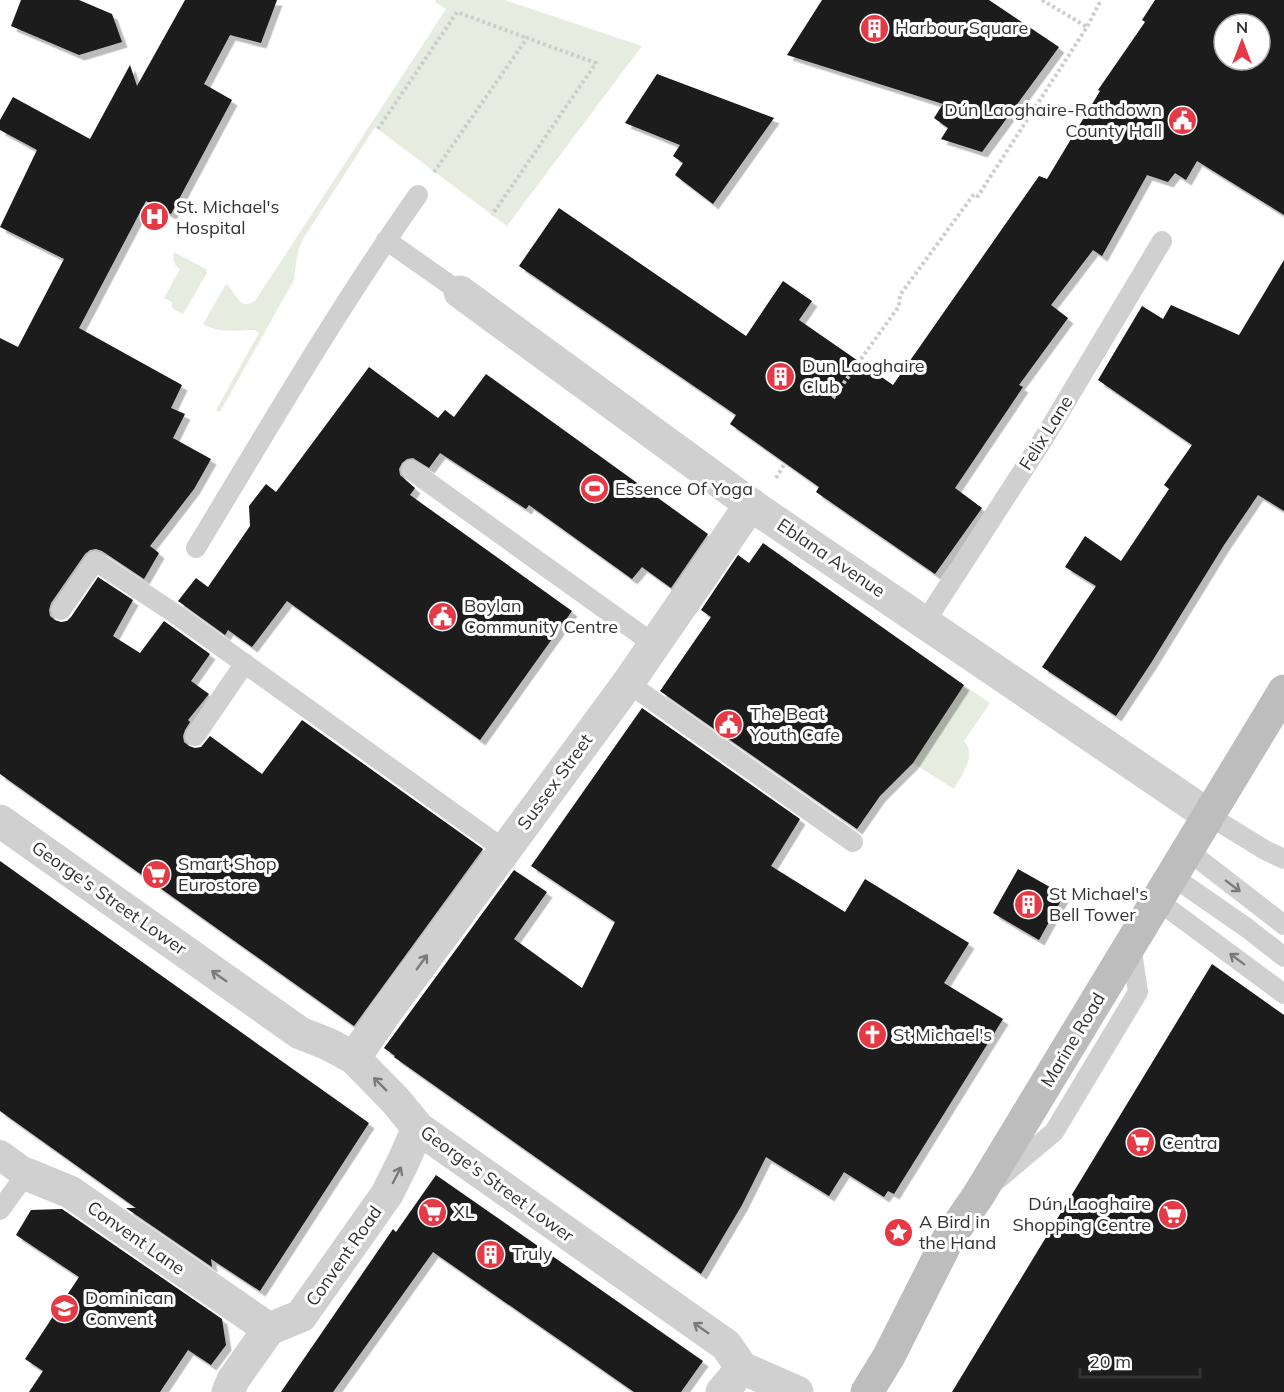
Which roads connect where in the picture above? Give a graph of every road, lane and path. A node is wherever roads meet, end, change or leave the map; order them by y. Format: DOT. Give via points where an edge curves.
graph roads {
  1 [pos="1042,0"];
  2 [pos="1101,0"];
  3 [pos="1087,27"];
  4 [pos="527,38"];
  5 [pos="378,129"];
  6 [pos="418,195"];
  7 [pos="492,215"];
  8 [pos="386,240"];
  9 [pos="1162,240"];
  10 [pos="460,292"];
  11 [pos="832,398"];
  12 [pos="411,470"];
  13 [pos="751,504"];
  14 [pos="196,548"];
  15 [pos="61,610"];
  16 [pos="925,622"];
  17 [pos="655,645"];
  18 [pos="245,663"];
  19 [pos="628,683"];
  20 [pos="1284,691"];
  21 [pos="195,736"];
  22 [pos="1208,815"];
  23 [pos="0,821"];
  24 [pos="853,842"];
  25 [pos="498,859"];
  26 [pos="1284,859"];
  27 [pos="1172,875"];
  28 [pos="1284,925"];
  29 [pos="1284,957"];
  30 [pos="1284,994"];
  31 [pos="354,1058"];
  32 [pos="418,1128"];
  33 [pos="0,1155"];
  34 [pos="26,1174"];
  35 [pos="0,1210"];
  36 [pos="269,1329"];
  37 [pos="732,1380"];
  38 [pos="228,1392"];
  39 [pos="796,1392"];
  40 [pos="867,1392"];
  1 -- 3 [label="path"];
  2 -- 3 [label="path"];
  3 -- 11 [label="path" via="978,196 974,194 900,295 899,306"];
  4 -- 5 [label="path" via="457,12"];
  4 -- 6 [label="path"];
  4 -- 7 [label="path" via="596,63"];
  6 -- 8 [label="lane"];
  8 -- 10 [label="lane"];
  8 -- 14 [label="lane"];
  9 -- 16 [label="lane, Felix Lane" via="1044,438"];
  10 -- 13 [label="street, Eblana Avenue"];
  12 -- 17 [label="lane"];
  13 -- 16 [label="street, Eblana Avenue"];
  13 -- 17 [label="street, Sussex Street"];
  15 -- 18 [label="lane" via="94,561"];
  16 -- 22 [label="street, Eblana Avenue"];
  17 -- 19 [label="street, Sussex Street"];
  18 -- 21 [label="lane"];
  18 -- 25 [label="lane"];
  19 -- 24 [label="lane"];
  19 -- 25 [label="street, Sussex Street"];
  20 -- 22 [label="main road, Marine Road"];
  22 -- 26 [label="lane"];
  22 -- 27 [label="main road, Marine Road"];
  31 -- 23 [label="street, George's Street Lower, one-way" via="300,1033"];
  31 -- 25 [label="street, Sussex Street, one-way"];
  27 -- 28 [label="lane, one-way"];
  27 -- 29 [label="lane"];
  30 -- 27 [label="lane, one-way"];
  27 -- 40 [label="main road, Marine Road" via="947,1241"];
  32 -- 31 [label="street, George's Street Lower, one-way"];
  36 -- 32 [label="street, Convent Road, one-way" via="301,1316 387,1194"];
  37 -- 32 [label="street, George's Street Lower, one-way" via="726,1345"];
  33 -- 34 [label="street, Convent Lane"];
  34 -- 35 [label="lane"];
  34 -- 36 [label="street, Convent Lane" via="70,1192"];
  36 -- 38 [label="street"];
  37 -- 39 [label="street, George's Street Lower"];
}
